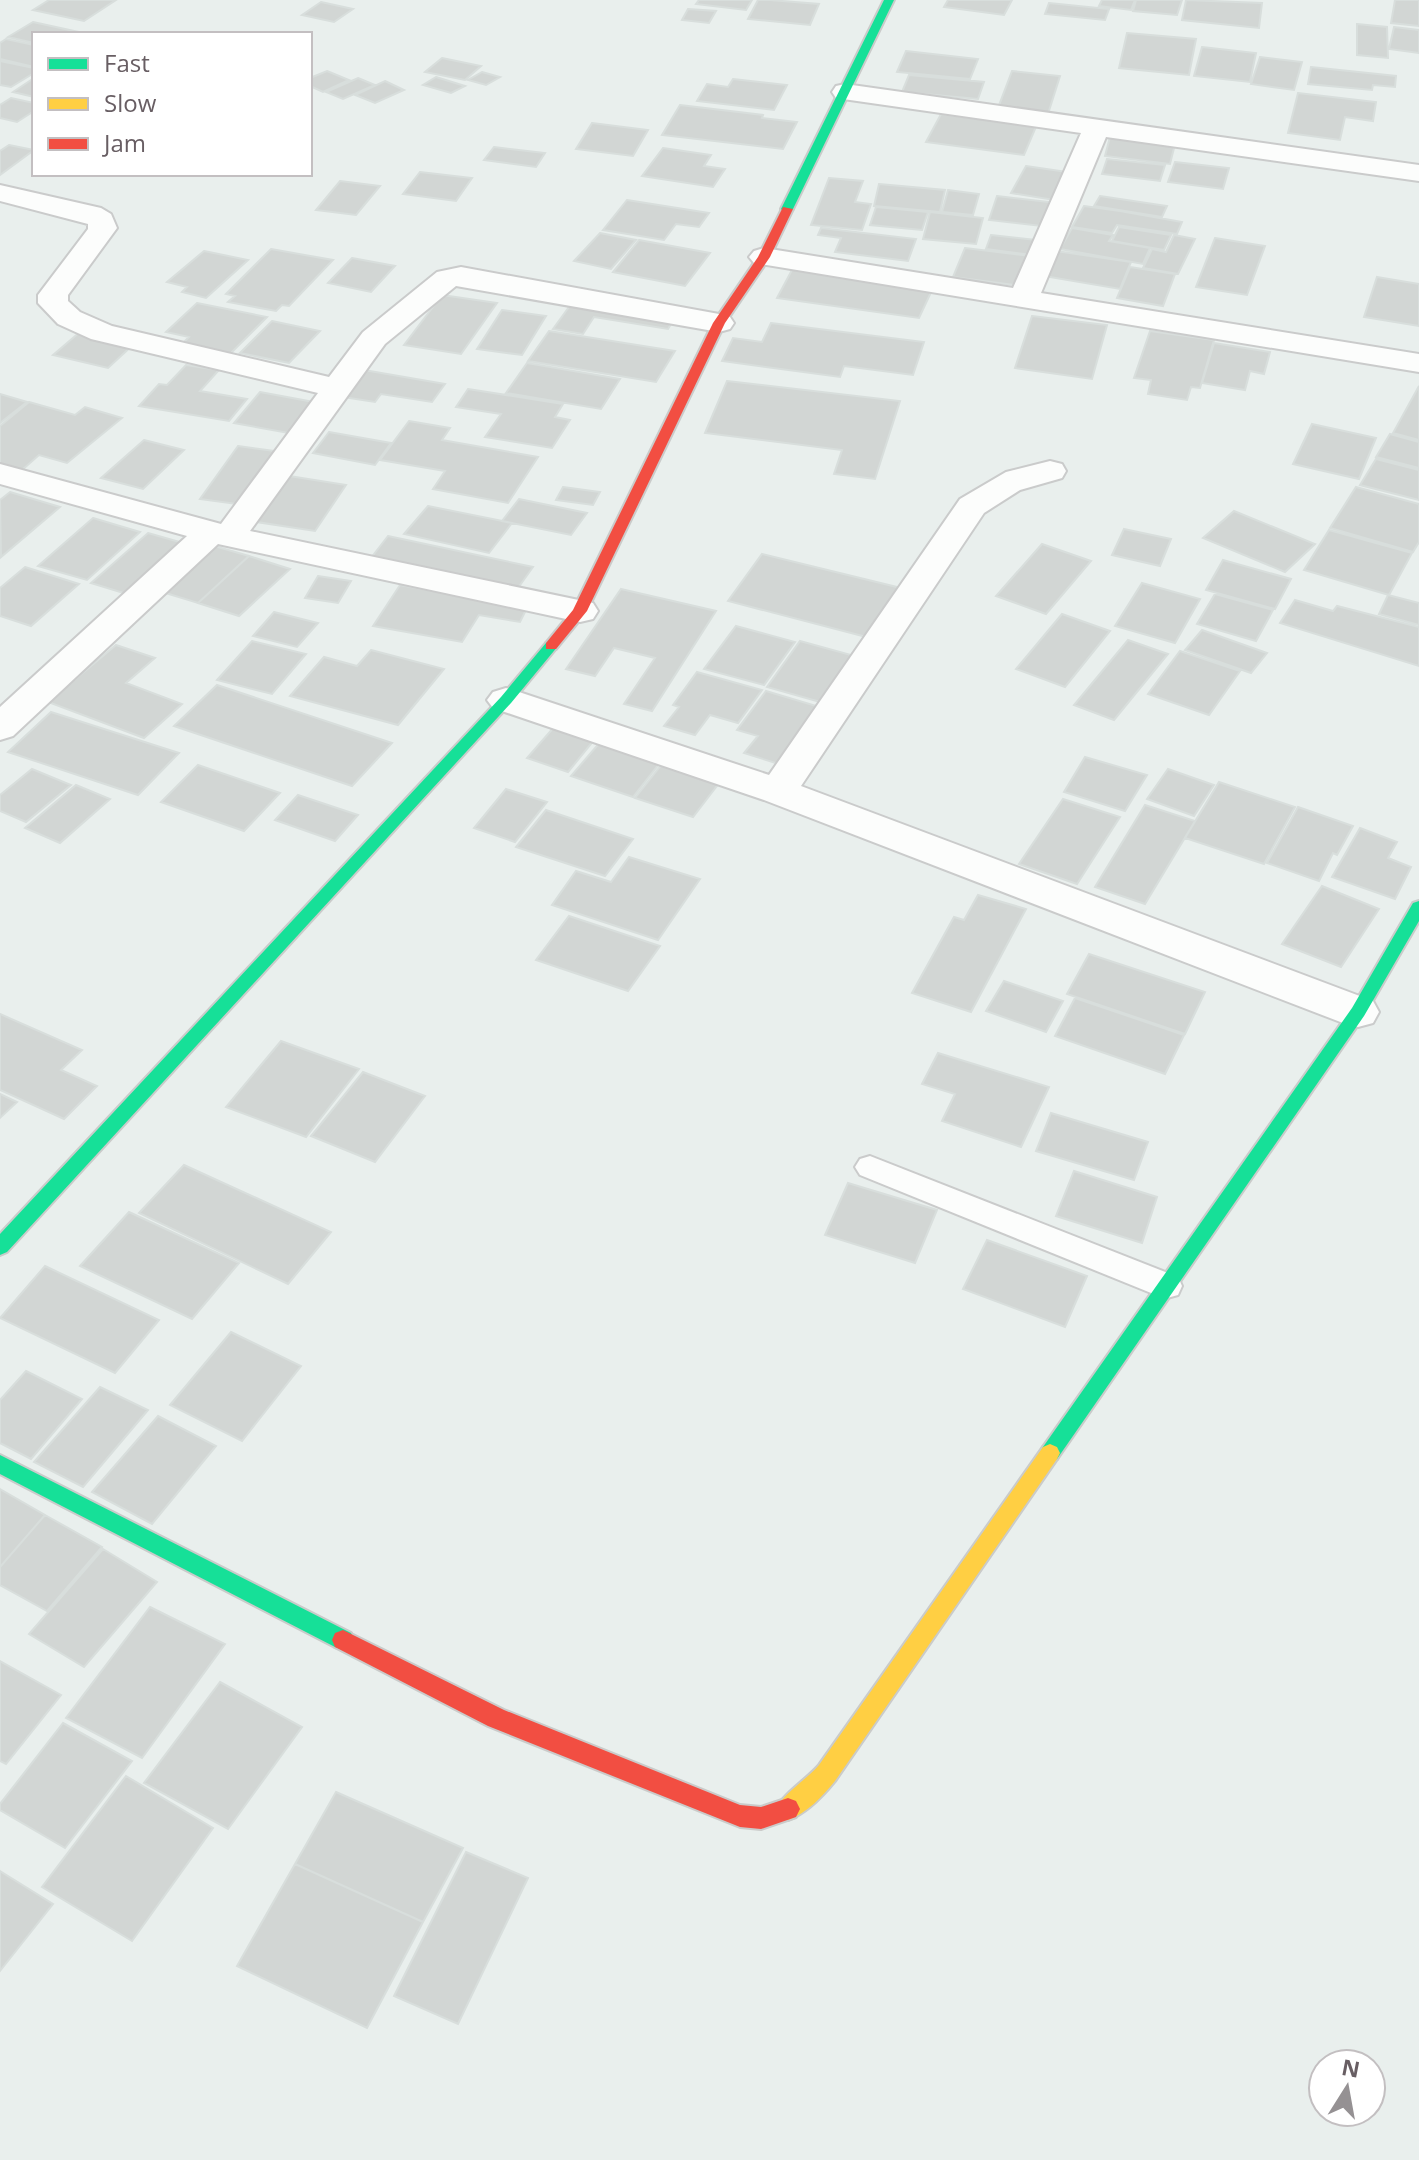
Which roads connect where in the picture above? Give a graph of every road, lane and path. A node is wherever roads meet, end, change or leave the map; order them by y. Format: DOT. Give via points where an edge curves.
graph roads {
  1 [pos="889,0"];
  2 [pos="845,92"];
  3 [pos="1096,129"];
  4 [pos="1419,173"];
  5 [pos="0,193"];
  6 [pos="764,257"];
  7 [pos="1024,298"];
  8 [pos="719,323"];
  9 [pos="1419,363"];
  10 [pos="335,388"];
  11 [pos="1050,471"];
  12 [pos="0,474"];
  13 [pos="220,534"];
  14 [pos="580,611"];
  15 [pos="506,700"];
  16 [pos="0,728"];
  17 [pos="778,791"];
  18 [pos="1419,907"];
  19 [pos="1358,1012"];
  20 [pos="870,1167"];
  21 [pos="0,1247"];
  22 [pos="1167,1286"];
  23 [pos="0,1464"];
  1 -- 2 [label="street"];
  2 -- 3 [label="street"];
  2 -- 6 [label="street"];
  3 -- 4 [label="street"];
  3 -- 7 [label="street"];
  5 -- 10 [label="street" via="101,220 103,228 53,295 53,303 82,326"];
  6 -- 7 [label="street"];
  6 -- 8 [label="street"];
  7 -- 9 [label="street"];
  8 -- 10 [label="street" via="461,276 447,278 374,338"];
  8 -- 14 [label="street"];
  10 -- 13 [label="street"];
  11 -- 17 [label="street" via="1006,483 972,506"];
  12 -- 13 [label="street"];
  13 -- 14 [label="street"];
  13 -- 16 [label="street"];
  14 -- 15 [label="street"];
  15 -- 17 [label="street"];
  15 -- 21 [label="street"];
  17 -- 19 [label="street"];
  18 -- 19 [label="street"];
  19 -- 22 [label="street"];
  20 -- 22 [label="lane"];
  22 -- 23 [label="street" via="864,1720 807,1798 780,1817 757,1820 496,1718"];
}
